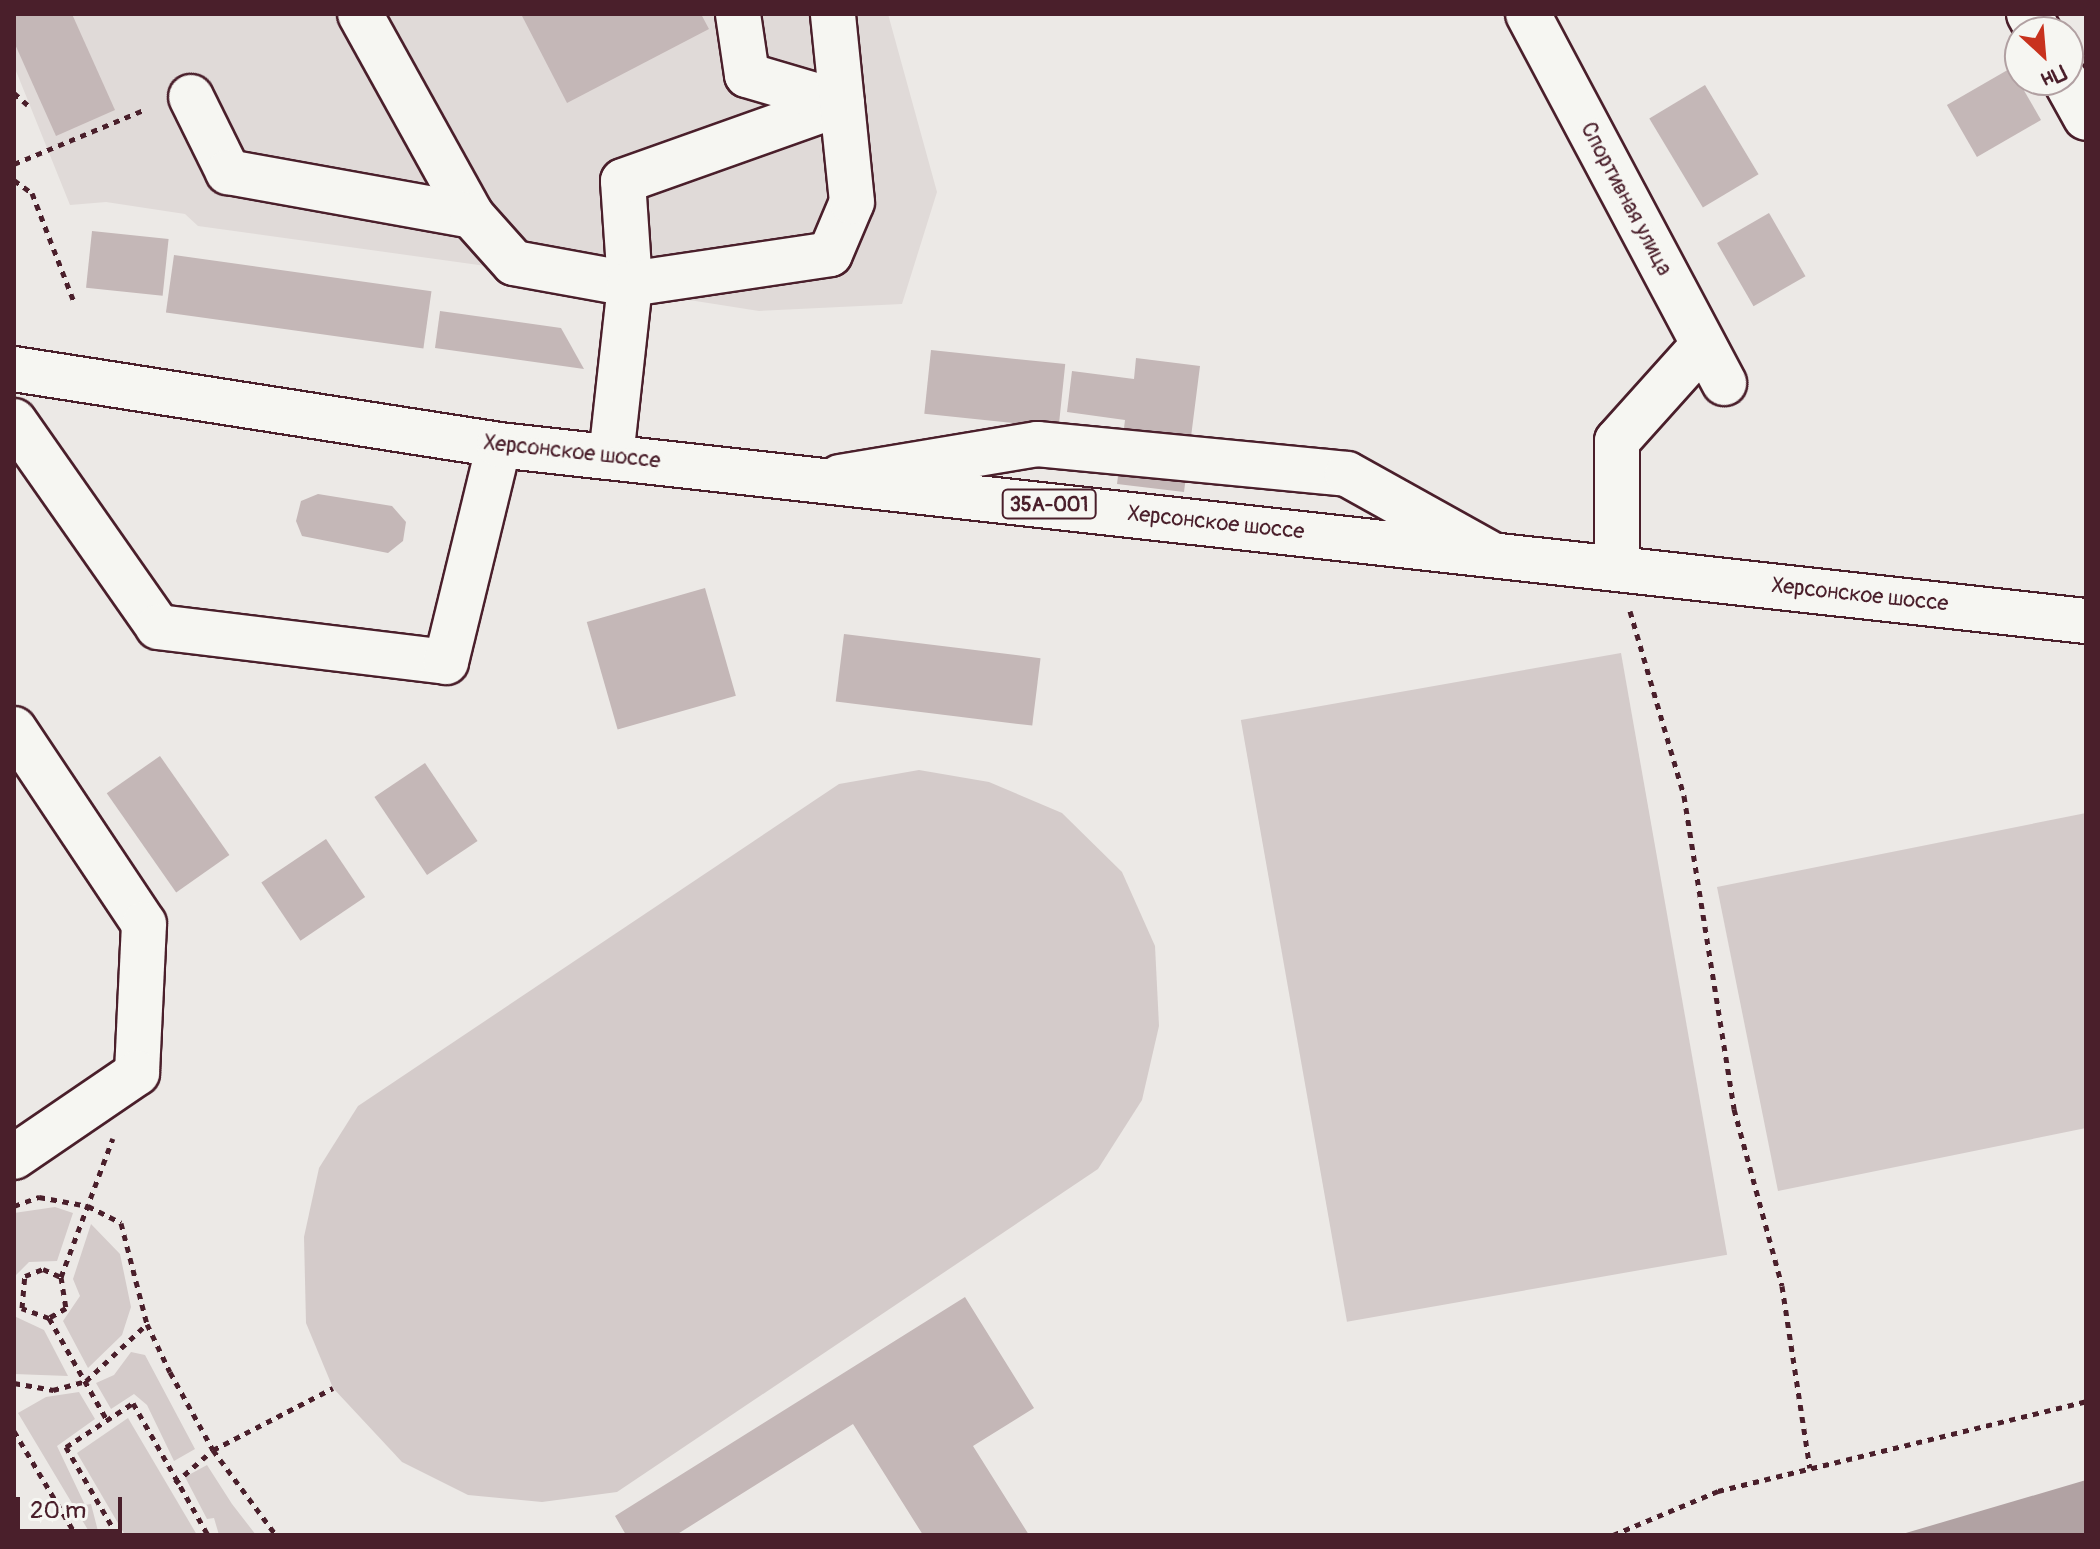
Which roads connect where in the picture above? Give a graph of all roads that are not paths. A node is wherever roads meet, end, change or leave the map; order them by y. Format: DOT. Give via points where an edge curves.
graph roads {
  1 [pos="360,14"];
  2 [pos="738,14"];
  3 [pos="833,14"];
  4 [pos="1528,14"];
  5 [pos="2074,96"];
  6 [pos="191,97"];
  7 [pos="842,103"];
  8 [pos="2086,118"];
  9 [pos="472,216"];
  10 [pos="630,284"];
  11 [pos="1703,345"];
  12 [pos="14,369"];
  13 [pos="1724,383"];
  14 [pos="14,421"];
  15 [pos="499,445"];
  16 [pos="611,457"];
  17 [pos="829,479"];
  18 [pos="1489,553"];
  19 [pos="1617,568"];
  20 [pos="2086,621"];
  21 [pos="14,729"];
  22 [pos="14,1157"];
  1 -- 9 [label="main road"];
  2 -- 7 [label="main road" via="747,75"];
  3 -- 7 [label="main road"];
  4 -- 11 [label="main road, Спортивная улица"];
  5 -- 8 [label="main road"];
  6 -- 9 [label="main road" via="228,172"];
  7 -- 10 [label="main road" via="623,181"];
  7 -- 10 [label="main road" via="852,202 830,254"];
  9 -- 10 [label="main road" via="514,263"];
  10 -- 16 [label="main road"];
  11 -- 13 [label="main road, Спортивная улица"];
  11 -- 19 [label="main road" via="1617,441"];
  12 -- 15 [label="main road, Херсонское шоссе / 35А-001"];
  14 -- 15 [label="main road" via="158,627 446,662"];
  15 -- 16 [label="main road, Херсонское шоссе / 35А-001"];
  16 -- 17 [label="main road, Херсонское шоссе / 35А-001"];
  17 -- 18 [label="main road, Херсонское шоссе / 35А-001"];
  17 -- 18 [label="main road" via="1037,444 1347,474"];
  18 -- 19 [label="main road, Херсонское шоссе / 35А-001"];
  19 -- 20 [label="main road, Херсонское шоссе / 35А-001"];
  21 -- 22 [label="main road" via="144,924 137,1073"];
}
